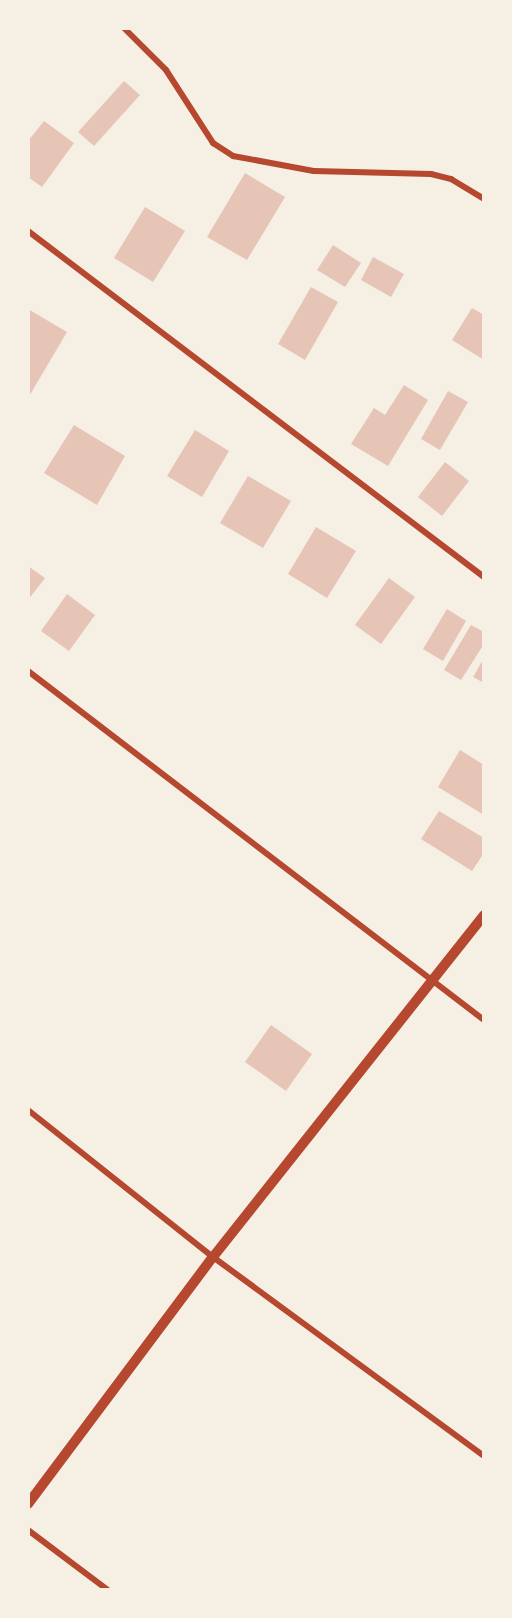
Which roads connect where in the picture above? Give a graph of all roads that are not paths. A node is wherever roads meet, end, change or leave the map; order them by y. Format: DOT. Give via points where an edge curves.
graph roads {
  1 [pos="124,28"];
  2 [pos="483,199"];
  3 [pos="28,231"];
  4 [pos="483,577"];
  5 [pos="28,671"];
  6 [pos="483,915"];
  7 [pos="432,981"];
  8 [pos="483,1020"];
  9 [pos="28,1110"];
  10 [pos="213,1257"];
  11 [pos="483,1456"];
  12 [pos="28,1504"];
  13 [pos="28,1530"];
  14 [pos="108,1590"];
  1 -- 2 [label="street" via="166,70 213,143 233,156 314,171 431,174 451,179"];
  3 -- 4 [label="street"];
  5 -- 7 [label="street"];
  6 -- 7 [label="street"];
  7 -- 8 [label="street"];
  7 -- 10 [label="street"];
  9 -- 10 [label="street"];
  10 -- 11 [label="street"];
  10 -- 12 [label="street"];
  13 -- 14 [label="street"];
}
